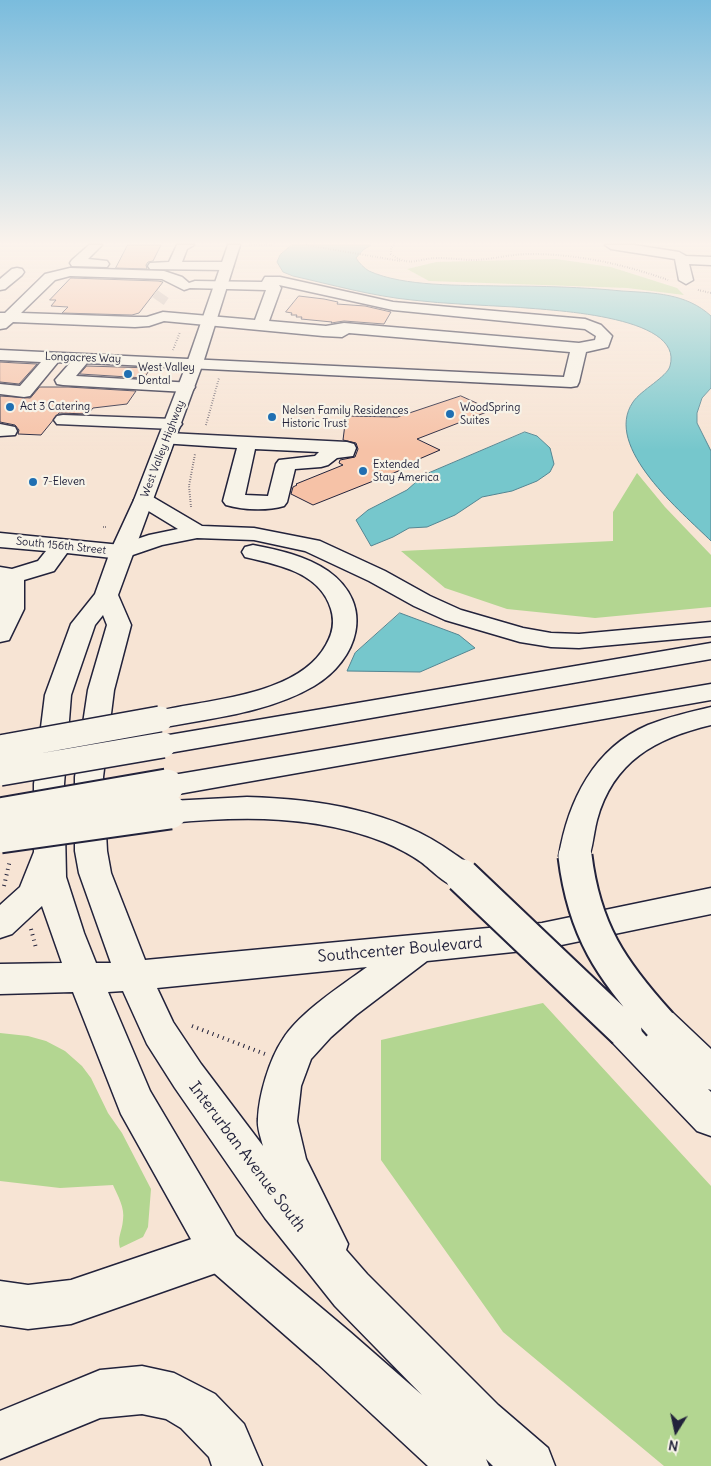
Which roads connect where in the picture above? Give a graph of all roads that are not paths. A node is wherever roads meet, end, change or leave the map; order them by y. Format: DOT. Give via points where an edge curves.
graph roads {
  1 [pos="158,313"];
  2 [pos="210,313"];
  3 [pos="264,313"];
  4 [pos="472,313"];
  5 [pos="163,316"];
  6 [pos="42,319"];
  7 [pos="3,320"];
  8 [pos="74,320"];
  9 [pos="208,321"];
  10 [pos="260,325"];
  11 [pos="99,332"];
  12 [pos="579,348"];
  13 [pos="0,355"];
  14 [pos="54,357"];
  15 [pos="83,358"];
  16 [pos="195,363"];
  17 [pos="0,375"];
  18 [pos="36,377"];
  19 [pos="186,387"];
  20 [pos="0,390"];
  21 [pos="62,420"];
  22 [pos="170,431"];
  23 [pos="247,444"];
  24 [pos="144,500"];
  25 [pos="197,532"];
  26 [pos="0,540"];
  27 [pos="61,546"];
  28 [pos="121,552"];
  29 [pos="7,575"];
  30 [pos="106,595"];
  31 [pos="711,629"];
  32 [pos="0,635"];
  33 [pos="711,651"];
  34 [pos="711,692"];
  35 [pos="711,716"];
  36 [pos="162,732"];
  37 [pos="0,748"];
  38 [pos="0,773"];
  39 [pos="169,799"];
  40 [pos="0,815"];
  41 [pos="0,836"];
  42 [pos="48,853"];
  43 [pos="711,901"];
  44 [pos="15,925"];
  45 [pos="417,950"];
  46 [pos="134,976"];
  47 [pos="0,979"];
  48 [pos="85,979"];
  49 [pos="642,1028"];
  50 [pos="711,1073"];
  51 [pos="711,1118"];
  52 [pos="221,1251"];
  53 [pos="350,1290"];
  54 [pos="0,1303"];
  55 [pos="0,1435"];
  56 [pos="237,1466"];
  57 [pos="464,1466"];
  58 [pos="530,1466"];
  1 -- 5 [label="main road"];
  2 -- 9 [label="main road, West Valley Highway"];
  3 -- 10 [label="main road"];
  4 -- 12 [label="main road" via="585,324 601,331 604,336 602,344"];
  5 -- 9 [label="main road"];
  5 -- 11 [label="main road"];
  6 -- 7 [label="main road"];
  6 -- 8 [label="main road"];
  6 -- 8 [label="main road" via="19,344 53,346"];
  8 -- 11 [label="main road"];
  9 -- 10 [label="main road"];
  9 -- 16 [label="main road, West Valley Highway"];
  10 -- 12 [label="main road" via="405,338 408,333"];
  11 -- 11 [label="main road" via="134,330 121,349 86,347"];
  12 -- 16 [label="main road, Longacres Way" via="571,382"];
  13 -- 14 [label="main road, Longacres Way"];
  14 -- 15 [label="main road, Longacres Way"];
  14 -- 18 [label="main road"];
  15 -- 16 [label="main road, Longacres Way"];
  15 -- 19 [label="main road" via="63,380"];
  16 -- 19 [label="main road, West Valley Highway"];
  17 -- 18 [label="main road"];
  18 -- 20 [label="main road" via="24,392"];
  19 -- 22 [label="main road, West Valley Highway"];
  21 -- 22 [label="main road"];
  22 -- 23 [label="main road" via="200,441"];
  22 -- 24 [label="main road, West Valley Highway"];
  23 -- 23 [label="main road" via="265,444 347,448 346,452 324,456 321,461 286,464 277,502 233,501"];
  24 -- 25 [label="main road"];
  24 -- 28 [label="main road, West Valley Highway"];
  25 -- 28 [label="main road" via="156,540"];
  25 -- 31 [label="main road" via="254,534 312,546 453,615 520,635 579,641"];
  26 -- 27 [label="main road, South 156th Street"];
  27 -- 28 [label="main road, South 156th Street"];
  27 -- 29 [label="main road" via="46,566"];
  28 -- 30 [label="main road, West Valley Highway"];
  28 -- 36 [label="main road, South 156th Street" via="216,550 271,555 298,564 321,577 333,588 344,607 346,618 342,639 325,665 306,680 284,691"];
  29 -- 32 [label="main road" via="12,609"];
  30 -- 42 [label="main road, West Valley Highway" via="83,624 58,696 49,784"];
  30 -- 46 [label="main road, Interurban Avenue South" via="119,625 100,690 90,777 91,851 95,873"];
  33 -- 36 [label="main road"];
  34 -- 39 [label="main road"];
  35 -- 49 [label="main road, bridge" via="651,734 614,763 602,776 580,823 575,856 580,900 595,938 629,989"];
  36 -- 37 [label="main road, bridge"];
  36 -- 38 [label="main road, bridge"];
  39 -- 40 [label="main road, bridge"];
  39 -- 41 [label="main road, bridge"];
  39 -- 49 [label="main road, bridge" via="200,809 257,806 309,811 342,817 405,839 462,876"];
  42 -- 44 [label="main road" via="34,894 17,912"];
  42 -- 48 [label="main road" via="50,877"];
  43 -- 45 [label="main road, Southcenter Boulevard" via="542,936"];
  45 -- 46 [label="main road, Southcenter Boulevard"];
  45 -- 53 [label="main road" via="318,1026 296,1050 282,1086 277,1121 287,1164"];
  46 -- 48 [label="main road, Southcenter Boulevard"];
  46 -- 53 [label="main road, Interurban Avenue South" via="160,1032 188,1076 280,1204"];
  47 -- 48 [label="main road, Southcenter Boulevard" via="44,976"];
  48 -- 52 [label="main road" via="134,1101"];
  49 -- 50 [label="main road"];
  49 -- 51 [label="main road"];
  52 -- 54 [label="main road" via="71,1302 28,1307"];
  52 -- 57 [label="main road"];
  53 -- 58 [label="main road, Interurban Avenue South"];
  55 -- 56 [label="main road" via="100,1394 142,1390 174,1397 198,1412 227,1440"];
}
